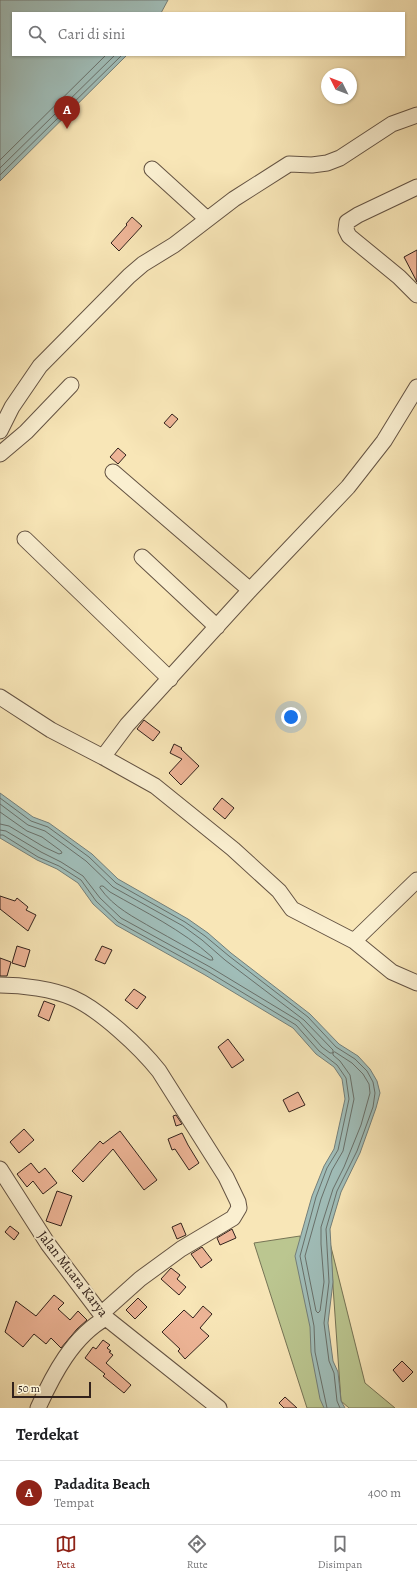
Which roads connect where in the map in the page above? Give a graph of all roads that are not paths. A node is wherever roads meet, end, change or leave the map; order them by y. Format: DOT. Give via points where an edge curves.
graph roads {
  1 [pos="417,115"];
  2 [pos="152,169"];
  3 [pos="417,187"];
  4 [pos="208,219"];
  5 [pos="417,295"];
  6 [pos="71,386"];
  7 [pos="417,388"];
  8 [pos="0,431"];
  9 [pos="0,454"];
  10 [pos="113,472"];
  11 [pos="25,539"];
  12 [pos="142,557"];
  13 [pos="250,590"];
  14 [pos="217,627"];
  15 [pos="170,679"];
  16 [pos="0,697"];
  17 [pos="103,757"];
  18 [pos="417,880"];
  19 [pos="354,941"];
  20 [pos="417,983"];
  21 [pos="0,985"];
  22 [pos="0,1169"];
  23 [pos="104,1316"];
  24 [pos="38,1408"];
  25 [pos="219,1408"];
  1 -- 4 [label="street" via="392,124 340,158 327,163 289,164"];
  2 -- 4 [label="street"];
  3 -- 5 [label="street" via="358,215 347,222 346,230 348,236"];
  4 -- 8 [label="street" via="174,245 143,264 62,343 31,378"];
  6 -- 9 [label="street" via="26,432"];
  7 -- 13 [label="street" via="384,441 348,487"];
  10 -- 13 [label="street"];
  11 -- 15 [label="street"];
  12 -- 14 [label="street"];
  13 -- 14 [label="street"];
  14 -- 15 [label="street"];
  15 -- 17 [label="street" via="127,725"];
  16 -- 17 [label="street" via="51,730"];
  17 -- 19 [label="street" via="156,786 279,891 292,909"];
  18 -- 19 [label="street"];
  19 -- 20 [label="street" via="392,972"];
  21 -- 23 [label="street" via="41,989 72,998 108,1021 132,1042 159,1071 226,1177 238,1202 239,1208 233,1218 181,1249 140,1279"];
  22 -- 23 [label="street, Jalan Muara Karya" via="48,1244"];
  23 -- 24 [label="street" via="67,1355"];
  23 -- 25 [label="street, Jalan Muara Karya"];
}
